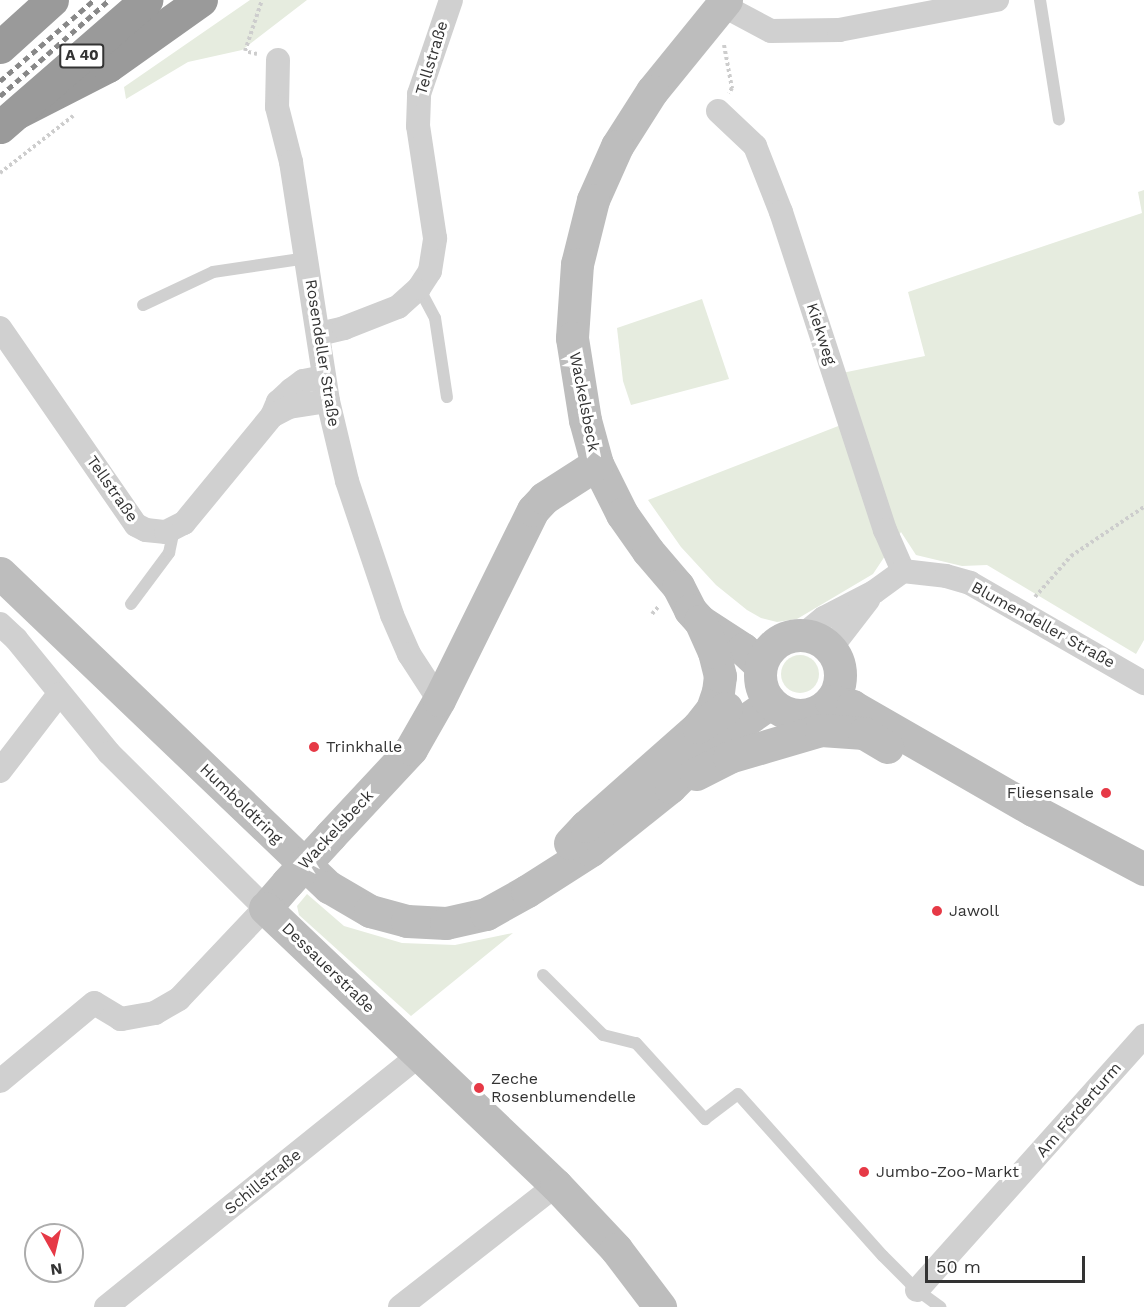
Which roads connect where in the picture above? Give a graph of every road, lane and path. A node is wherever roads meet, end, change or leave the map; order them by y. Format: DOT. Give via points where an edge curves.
graph roads {
  1 [pos="52,0"];
  2 [pos="146,0"];
  3 [pos="201,0"];
  4 [pos="262,0"];
  5 [pos="451,0"];
  6 [pos="997,0"];
  7 [pos="1040,0"];
  8 [pos="724,3"];
  9 [pos="0,47"];
  10 [pos="278,60"];
  11 [pos="718,111"];
  12 [pos="9,119"];
  13 [pos="1059,120"];
  14 [pos="306,258"];
  15 [pos="419,288"];
  16 [pos="143,306"];
  17 [pos="0,327"];
  18 [pos="319,334"];
  19 [pos="324,377"];
  20 [pos="447,397"];
  21 [pos="328,401"];
  22 [pos="272,417"];
  23 [pos="597,464"];
  24 [pos="1144,507"];
  25 [pos="174,529"];
  26 [pos="903,571"];
  27 [pos="0,573"];
  28 [pos="669,596"];
  29 [pos="131,604"];
  30 [pos="1023,612"];
  31 [pos="652,614"];
  32 [pos="700,621"];
  33 [pos="0,624"];
  34 [pos="818,659"];
  35 [pos="763,683"];
  36 [pos="1144,683"];
  37 [pos="59,693"];
  38 [pos="439,700"];
  39 [pos="698,727"];
  40 [pos="944,758"];
  41 [pos="0,771"];
  42 [pos="670,787"];
  43 [pos="1144,869"];
  44 [pos="526,891"];
  45 [pos="265,908"];
  46 [pos="543,975"];
  47 [pos="1144,1036"];
  48 [pos="419,1055"];
  49 [pos="0,1082"];
  50 [pos="556,1185"];
  51 [pos="917,1290"];
  52 [pos="106,1307"];
  53 [pos="400,1307"];
  54 [pos="660,1307"];
  55 [pos="940,1307"];
  1 -- 9 [label="highway"];
  2 -- 12 [label="highway, A 40"];
  3 -- 12 [label="highway" via="108,66"];
  4 -- 10 [label="path" via="245,51"];
  5 -- 15 [label="street, Tellstraße" via="419,93 418,126 435,238 430,271"];
  6 -- 8 [label="street" via="839,30 771,31"];
  7 -- 13 [label="lane"];
  8 -- 11 [label="path" via="724,45 732,88"];
  8 -- 23 [label="street, Wackelsbeck" via="652,91 617,146 593,200 577,264 572,338 585,420"];
  10 -- 14 [label="street, Rosendeller Straße" via="277,107 291,162"];
  11 -- 26 [label="street, Kiekweg" via="755,146 781,212 885,530"];
  14 -- 16 [label="lane" via="213,272"];
  14 -- 18 [label="street, Rosendeller Straße"];
  15 -- 18 [label="street, Tellstraße" via="398,307"];
  15 -- 20 [label="lane" via="435,318"];
  17 -- 25 [label="street, Tellstraße" via="136,525 156,532"];
  18 -- 19 [label="street, Rosendeller Straße"];
  19 -- 21 [label="street, Rosendeller Straße"];
  19 -- 22 [label="street" via="303,381 291,390 278,402"];
  21 -- 22 [label="street" via="289,406"];
  21 -- 38 [label="street, Rosendeller Straße" via="347,481 392,615 409,654"];
  22 -- 25 [label="street" via="184,523"];
  23 -- 28 [label="street" via="622,514 648,551"];
  23 -- 38 [label="street, Wackelsbeck" via="544,498 533,510"];
  24 -- 30 [label="path" via="1071,556"];
  25 -- 29 [label="lane" via="169,553"];
  26 -- 30 [label="street, Blumendeller Straße" via="970,583"];
  26 -- 34 [label="street" via="874,592"];
  27 -- 44 [label="street, Humboldtring" via="328,887 370,911 406,921 446,923 486,914"];
  28 -- 31 [label="path"];
  28 -- 32 [label="street"];
  28 -- 34 [label="street" via="755,628"];
  30 -- 36 [label="street, Blumendeller Straße"];
  32 -- 35 [label="street" via="743,649"];
  32 -- 39 [label="street" via="720,676 712,709"];
  33 -- 37 [label="street, Dessauerstraße"];
  34 -- 35 [label="street" via="766,651"];
  34 -- 35 [label="street" via="818,712 801,716 784,712"];
  34 -- 40 [label="street" via="852,706"];
  35 -- 39 [label="street, Humboldtring"];
  35 -- 42 [label="street, Humboldtring" via="717,740"];
  37 -- 41 [label="street"];
  37 -- 45 [label="street, Dessauerstraße" via="109,753"];
  38 -- 45 [label="street, Wackelsbeck, bridge" via="411,749"];
  39 -- 44 [label="street, Humboldtring" via="586,826"];
  40 -- 42 [label="street" via="897,753 864,733 821,730 729,757"];
  40 -- 43 [label="street"];
  42 -- 44 [label="street, Humboldtring" via="591,850"];
  45 -- 48 [label="street, Dessauerstraße"];
  45 -- 49 [label="street" via="179,999 155,1013 121,1018 94,1003"];
  46 -- 51 [label="lane" via="603,1035 636,1043 705,1119 738,1094"];
  47 -- 51 [label="street, Am Förderturm"];
  48 -- 50 [label="street, Dessauerstraße"];
  48 -- 52 [label="street, Schillstraße"];
  50 -- 53 [label="street"];
  50 -- 54 [label="street, Dessauerstraße" via="616,1249"];
  51 -- 55 [label="lane"];
}
